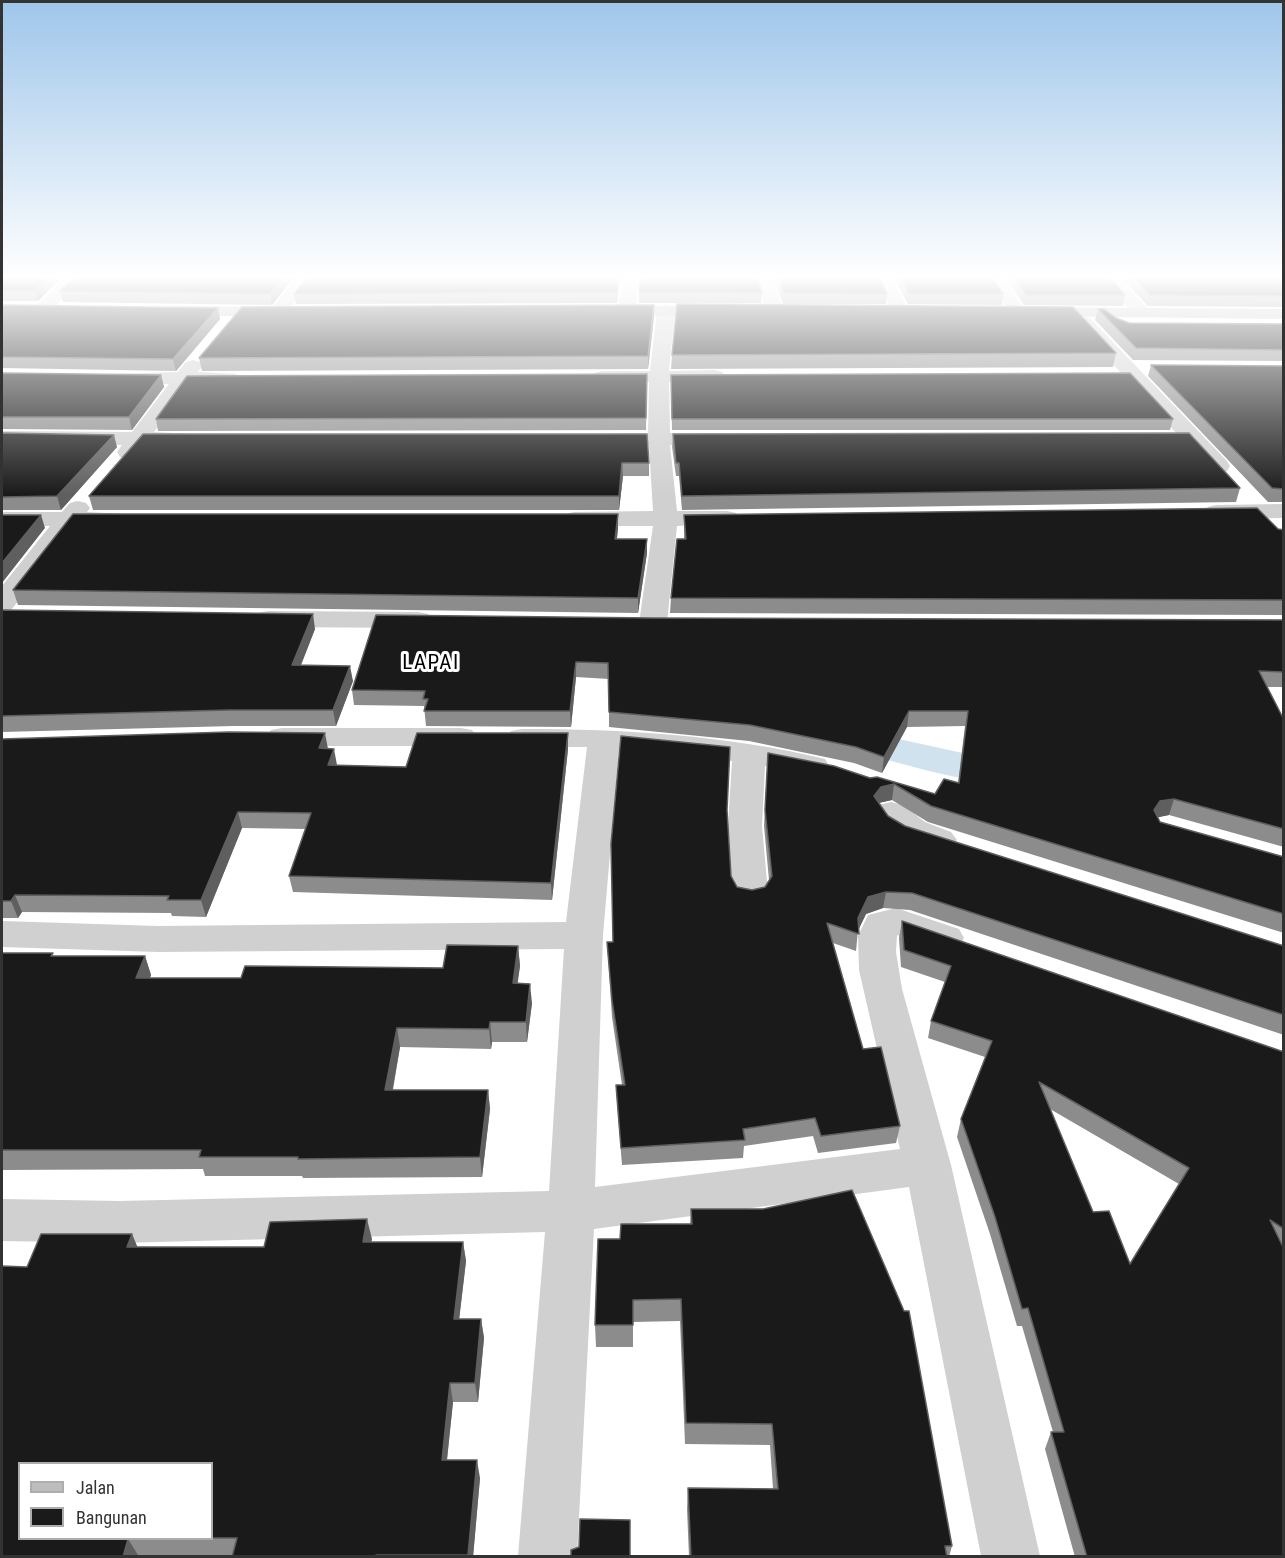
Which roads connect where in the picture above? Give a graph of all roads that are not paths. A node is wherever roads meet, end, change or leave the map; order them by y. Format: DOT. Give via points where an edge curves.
graph roads {
  1 [pos="662,350"];
  2 [pos="1111,350"];
  3 [pos="203,354"];
  4 [pos="659,376"];
  5 [pos="730,376"];
  6 [pos="92,377"];
  7 [pos="588,377"];
  8 [pos="242,378"];
  9 [pos="182,379"];
  10 [pos="2,437"];
  11 [pos="1170,438"];
  12 [pos="1194,438"];
  13 [pos="139,439"];
  14 [pos="210,439"];
  15 [pos="577,439"];
  16 [pos="659,439"];
  17 [pos="742,439"];
  18 [pos="116,466"];
  19 [pos="1231,479"];
  20 [pos="92,492"];
  21 [pos="1267,512"];
  22 [pos="1189,513"];
  23 [pos="750,518"];
  24 [pos="2,519"];
  25 [pos="69,519"];
  26 [pos="140,519"];
  27 [pos="547,519"];
  28 [pos="666,519"];
  29 [pos="9,611"];
  30 [pos="238,618"];
  31 [pos="440,621"];
  32 [pos="653,623"];
  33 [pos="257,737"];
  34 [pos="604,738"];
  35 [pos="748,753"];
  36 [pos="842,772"];
  37 [pos="891,813"];
  38 [pos="972,851"];
  39 [pos="750,893"];
  40 [pos="2,934"];
  41 [pos="584,935"];
  42 [pos="974,948"];
  43 [pos="928,1165"];
  44 [pos="571,1211"];
  45 [pos="2,1220"];
  46 [pos="548,1557"];
  47 [pos="1011,1557"];
  1 -- 4 [label="street"];
  2 -- 12 [label="street"];
  3 -- 9 [label="street"];
  4 -- 5 [label="street"];
  4 -- 7 [label="street"];
  4 -- 16 [label="street"];
  6 -- 9 [label="street"];
  8 -- 9 [label="street"];
  9 -- 13 [label="street"];
  10 -- 13 [label="street"];
  11 -- 12 [label="street"];
  12 -- 19 [label="street"];
  13 -- 14 [label="street"];
  13 -- 18 [label="street"];
  15 -- 16 [label="street"];
  16 -- 17 [label="street"];
  16 -- 28 [label="street"];
  20 -- 25 [label="street"];
  21 -- 22 [label="street"];
  23 -- 28 [label="street"];
  24 -- 25 [label="street"];
  25 -- 26 [label="street"];
  25 -- 29 [label="street"];
  27 -- 28 [label="street"];
  28 -- 32 [label="street"];
  30 -- 31 [label="street"];
  33 -- 34 [label="street"];
  34 -- 35 [label="street"];
  34 -- 41 [label="street"];
  35 -- 36 [label="street"];
  35 -- 39 [label="street" via="745,826"];
  37 -- 38 [label="street" via="915,832"];
  40 -- 41 [label="street" via="158,939"];
  41 -- 44 [label="street"];
  42 -- 43 [label="street" via="896,921 881,924 877,935 880,979"];
  43 -- 44 [label="street"];
  43 -- 47 [label="street"];
  44 -- 45 [label="street" via="120,1222"];
  44 -- 46 [label="street"];
}
